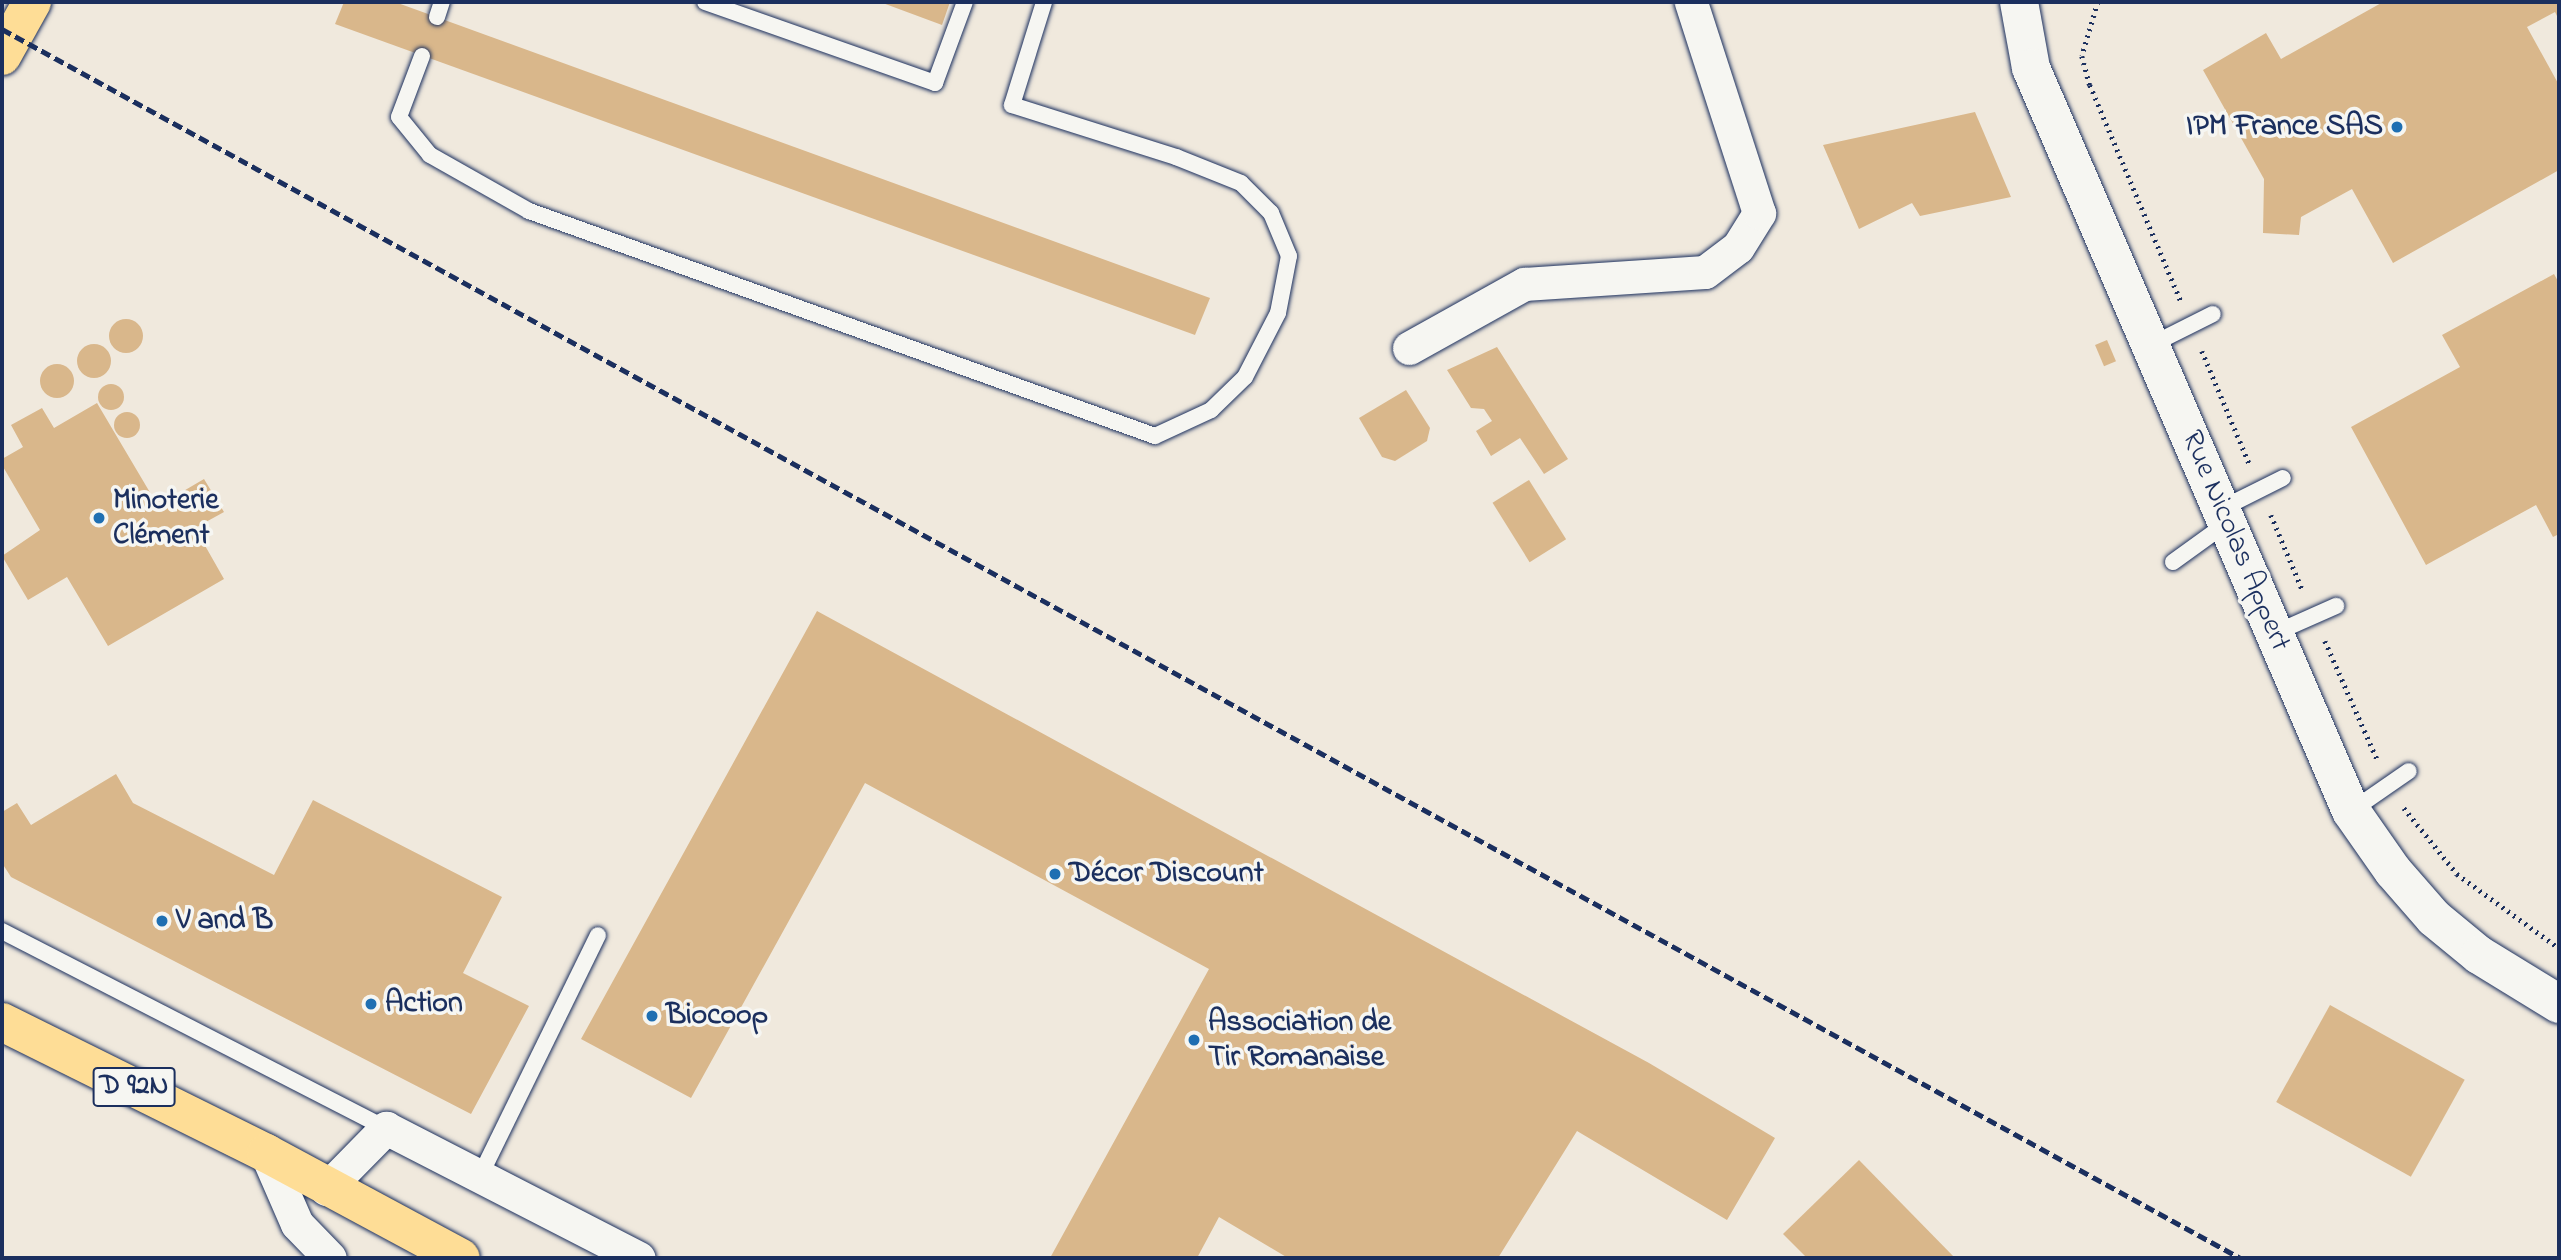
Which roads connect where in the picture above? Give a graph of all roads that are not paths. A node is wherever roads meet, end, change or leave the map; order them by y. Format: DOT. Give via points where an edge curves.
graph roads {
  1 [pos="32,2"];
  2 [pos="705,2"];
  3 [pos="965,2"];
  4 [pos="1044,2"];
  5 [pos="1690,2"];
  6 [pos="2020,2"];
  7 [pos="2,56"];
  8 [pos="422,56"];
  9 [pos="2213,314"];
  10 [pos="2151,345"];
  11 [pos="1409,348"];
  12 [pos="2283,478"];
  13 [pos="2224,516"];
  14 [pos="2173,562"];
  15 [pos="2336,606"];
  16 [pos="2275,633"];
  17 [pos="2409,771"];
  18 [pos="2351,811"];
  19 [pos="2,931"];
  20 [pos="598,935"];
  21 [pos="2559,1004"];
  22 [pos="2,1023"];
  23 [pos="386,1128"];
  24 [pos="266,1153"];
  25 [pos="480,1176"];
  26 [pos="326,1189"];
  27 [pos="330,1258"];
  28 [pos="461,1258"];
  29 [pos="639,1258"];
  1 -- 7 [label="main road"];
  2 -- 3 [label="lane" via="935,83"];
  4 -- 8 [label="lane" via="1012,105 1176,157 1241,183 1271,213 1289,256 1279,313 1245,377 1211,410 1155,436 529,211 430,155 399,117"];
  5 -- 11 [label="street" via="1759,213 1738,247 1705,272 1524,284"];
  6 -- 10 [label="street, Rue Nicolas Appert" via="2031,68"];
  9 -- 10 [label="lane"];
  10 -- 13 [label="street, Rue Nicolas Appert"];
  12 -- 13 [label="lane"];
  13 -- 14 [label="lane"];
  13 -- 16 [label="street, Rue Nicolas Appert"];
  15 -- 16 [label="lane"];
  16 -- 18 [label="street, Rue Nicolas Appert"];
  17 -- 18 [label="lane"];
  18 -- 21 [label="street, Rue Nicolas Appert" via="2393,871 2434,918 2479,955"];
  19 -- 23 [label="lane"];
  20 -- 25 [label="lane"];
  22 -- 24 [label="main road, D 92N"];
  23 -- 25 [label="street"];
  23 -- 26 [label="street"];
  24 -- 26 [label="main road, D 92N"];
  24 -- 27 [label="street" via="297,1224"];
  25 -- 29 [label="street"];
  26 -- 28 [label="main road, D 92N"];
}
